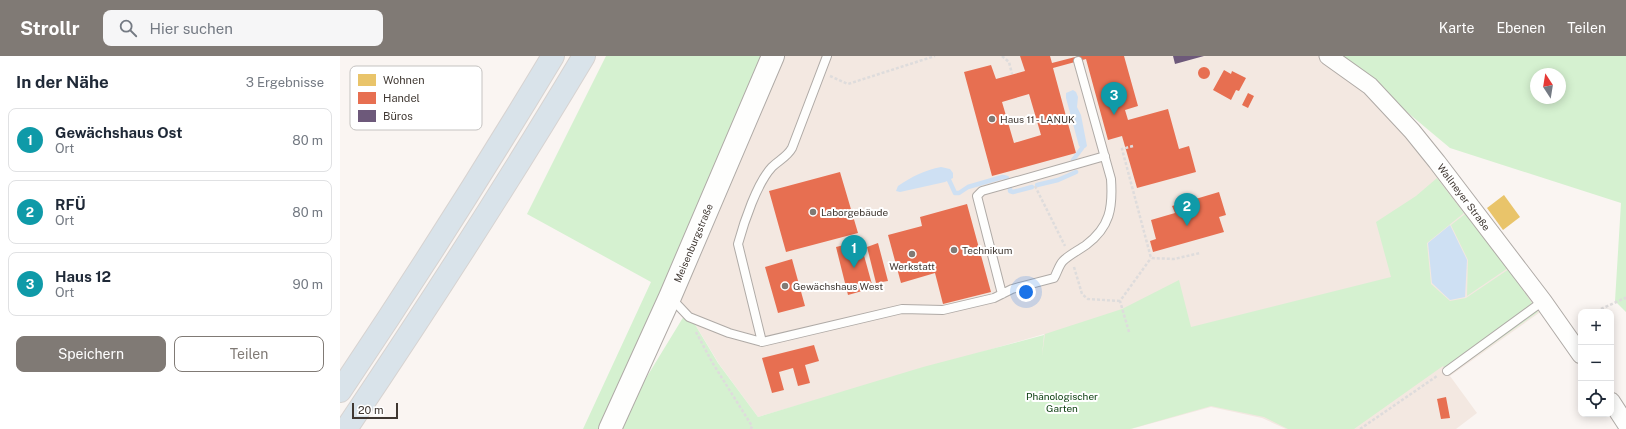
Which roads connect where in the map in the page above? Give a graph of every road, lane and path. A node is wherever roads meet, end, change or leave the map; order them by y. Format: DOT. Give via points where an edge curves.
graph roads {
  1 [pos="553,56"];
  2 [pos="584,56"];
  3 [pos="772,56"];
  4 [pos="827,56"];
  5 [pos="935,56"];
  6 [pos="1002,56"];
  7 [pos="1328,56"];
  8 [pos="1078,58"];
  9 [pos="820,72"];
  10 [pos="1012,74"];
  11 [pos="1133,146"];
  12 [pos="1105,156"];
  13 [pos="1030,177"];
  14 [pos="1200,253"];
  15 [pos="1070,256"];
  16 [pos="1151,258"];
  17 [pos="1002,294"];
  18 [pos="670,297"];
  19 [pos="1626,299"];
  20 [pos="1120,301"];
  21 [pos="1544,301"];
  22 [pos="1601,309"];
  23 [pos="689,317"];
  24 [pos="1129,332"];
  25 [pos="762,342"];
  26 [pos="1578,351"];
  27 [pos="1447,371"];
  28 [pos="340,391"];
  29 [pos="1614,406"];
  30 [pos="1626,424"];
  31 [pos="346,429"];
  32 [pos="610,429"];
  33 [pos="751,429"];
  34 [pos="1360,429"];
  1 -- 28 [label="highway" via="391,315"];
  2 -- 31 [label="highway" via="416,325"];
  3 -- 18 [label="main road, Meisenburgstraße"];
  4 -- 9 [label="lane"];
  5 -- 9 [label="path" via="848,84"];
  6 -- 10 [label="path" via="1009,62"];
  7 -- 21 [label="street, Wallneyer Straße" via="1370,86 1412,131"];
  8 -- 12 [label="lane"];
  9 -- 25 [label="lane" via="792,148 788,156 772,168 761,183 738,244"];
  11 -- 16 [label="path" via="1122,149"];
  12 -- 13 [label="lane"];
  12 -- 15 [label="lane" via="1112,196 1106,223 1098,234"];
  13 -- 15 [label="path"];
  13 -- 17 [label="lane" via="982,190 977,196"];
  14 -- 16 [label="path" via="1174,258"];
  15 -- 17 [label="lane" via="1062,262 1054,278"];
  15 -- 20 [label="path" via="1082,294 1088,299"];
  16 -- 20 [label="path"];
  17 -- 25 [label="lane" via="943,310 902,308"];
  18 -- 23 [label="lane"];
  18 -- 32 [label="main road, Meisenburgstraße"];
  19 -- 22 [label="path"];
  20 -- 24 [label="path"];
  21 -- 26 [label="street, Wallneyer Straße"];
  21 -- 27 [label="lane"];
  23 -- 25 [label="lane" via="729,333"];
  23 -- 33 [label="path" via="712,362 752,426"];
  27 -- 34 [label="path"];
  29 -- 30 [label="street"];
}
